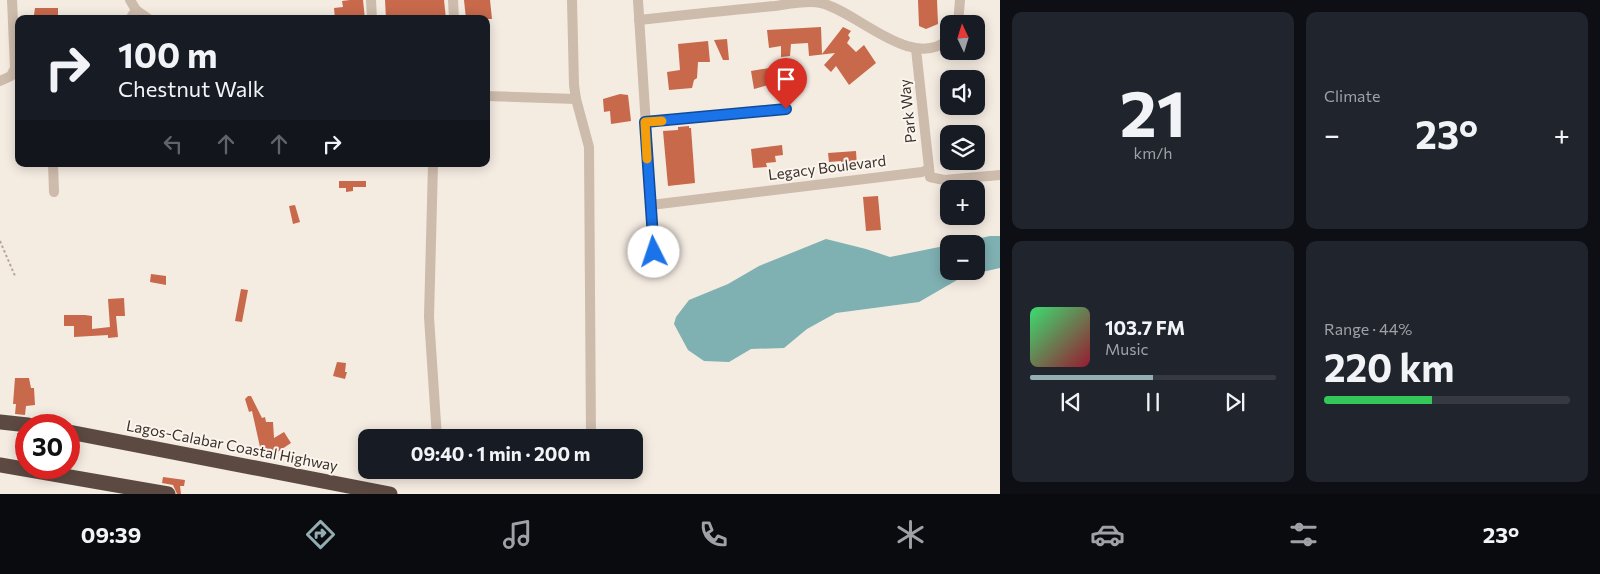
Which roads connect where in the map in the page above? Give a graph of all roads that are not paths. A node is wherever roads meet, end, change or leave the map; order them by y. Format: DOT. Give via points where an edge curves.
graph roads {
  1 [pos="12,0"];
  2 [pos="130,0"];
  3 [pos="371,0"];
  4 [pos="453,0"];
  5 [pos="572,0"];
  6 [pos="638,0"];
  7 [pos="960,0"];
  8 [pos="819,1"];
  9 [pos="133,14"];
  10 [pos="372,15"];
  11 [pos="454,15"];
  12 [pos="959,15"];
  13 [pos="639,20"];
  14 [pos="940,44"];
  15 [pos="915,49"];
  16 [pos="0,81"];
  17 [pos="490,96"];
  18 [pos="576,99"];
  19 [pos="786,109"];
  20 [pos="645,122"];
  21 [pos="52,167"];
  22 [pos="433,167"];
  23 [pos="929,169"];
  24 [pos="1000,175"];
  25 [pos="54,192"];
  26 [pos="650,205"];
  27 [pos="654,252"];
  28 [pos="0,422"];
  29 [pos="15,424"];
  30 [pos="436,429"];
  31 [pos="591,429"];
  32 [pos="80,434"];
  33 [pos="0,465"];
  34 [pos="168,494"];
  35 [pos="390,494"];
  1 -- 16 [label="street" via="15,68 11,76"];
  2 -- 9 [label="street"];
  3 -- 10 [label="street"];
  4 -- 11 [label="street"];
  5 -- 18 [label="street"];
  6 -- 13 [label="street"];
  7 -- 12 [label="street"];
  8 -- 13 [label="street"];
  8 -- 15 [label="street" via="901,45"];
  13 -- 20 [label="street"];
  14 -- 15 [label="street"];
  15 -- 23 [label="street, Park Way"];
  17 -- 18 [label="street"];
  18 -- 31 [label="street" via="590,147"];
  19 -- 20 [label="street"];
  20 -- 26 [label="street"];
  21 -- 25 [label="street"];
  22 -- 30 [label="street" via="429,317"];
  23 -- 24 [label="street" via="930,177 944,180"];
  23 -- 26 [label="street, Legacy Boulevard"];
  26 -- 27 [label="street"];
  28 -- 29 [label="highway"];
  32 -- 35 [label="highway, Lagos-Calabar Coastal Highway"];
  33 -- 34 [label="highway"];
}
